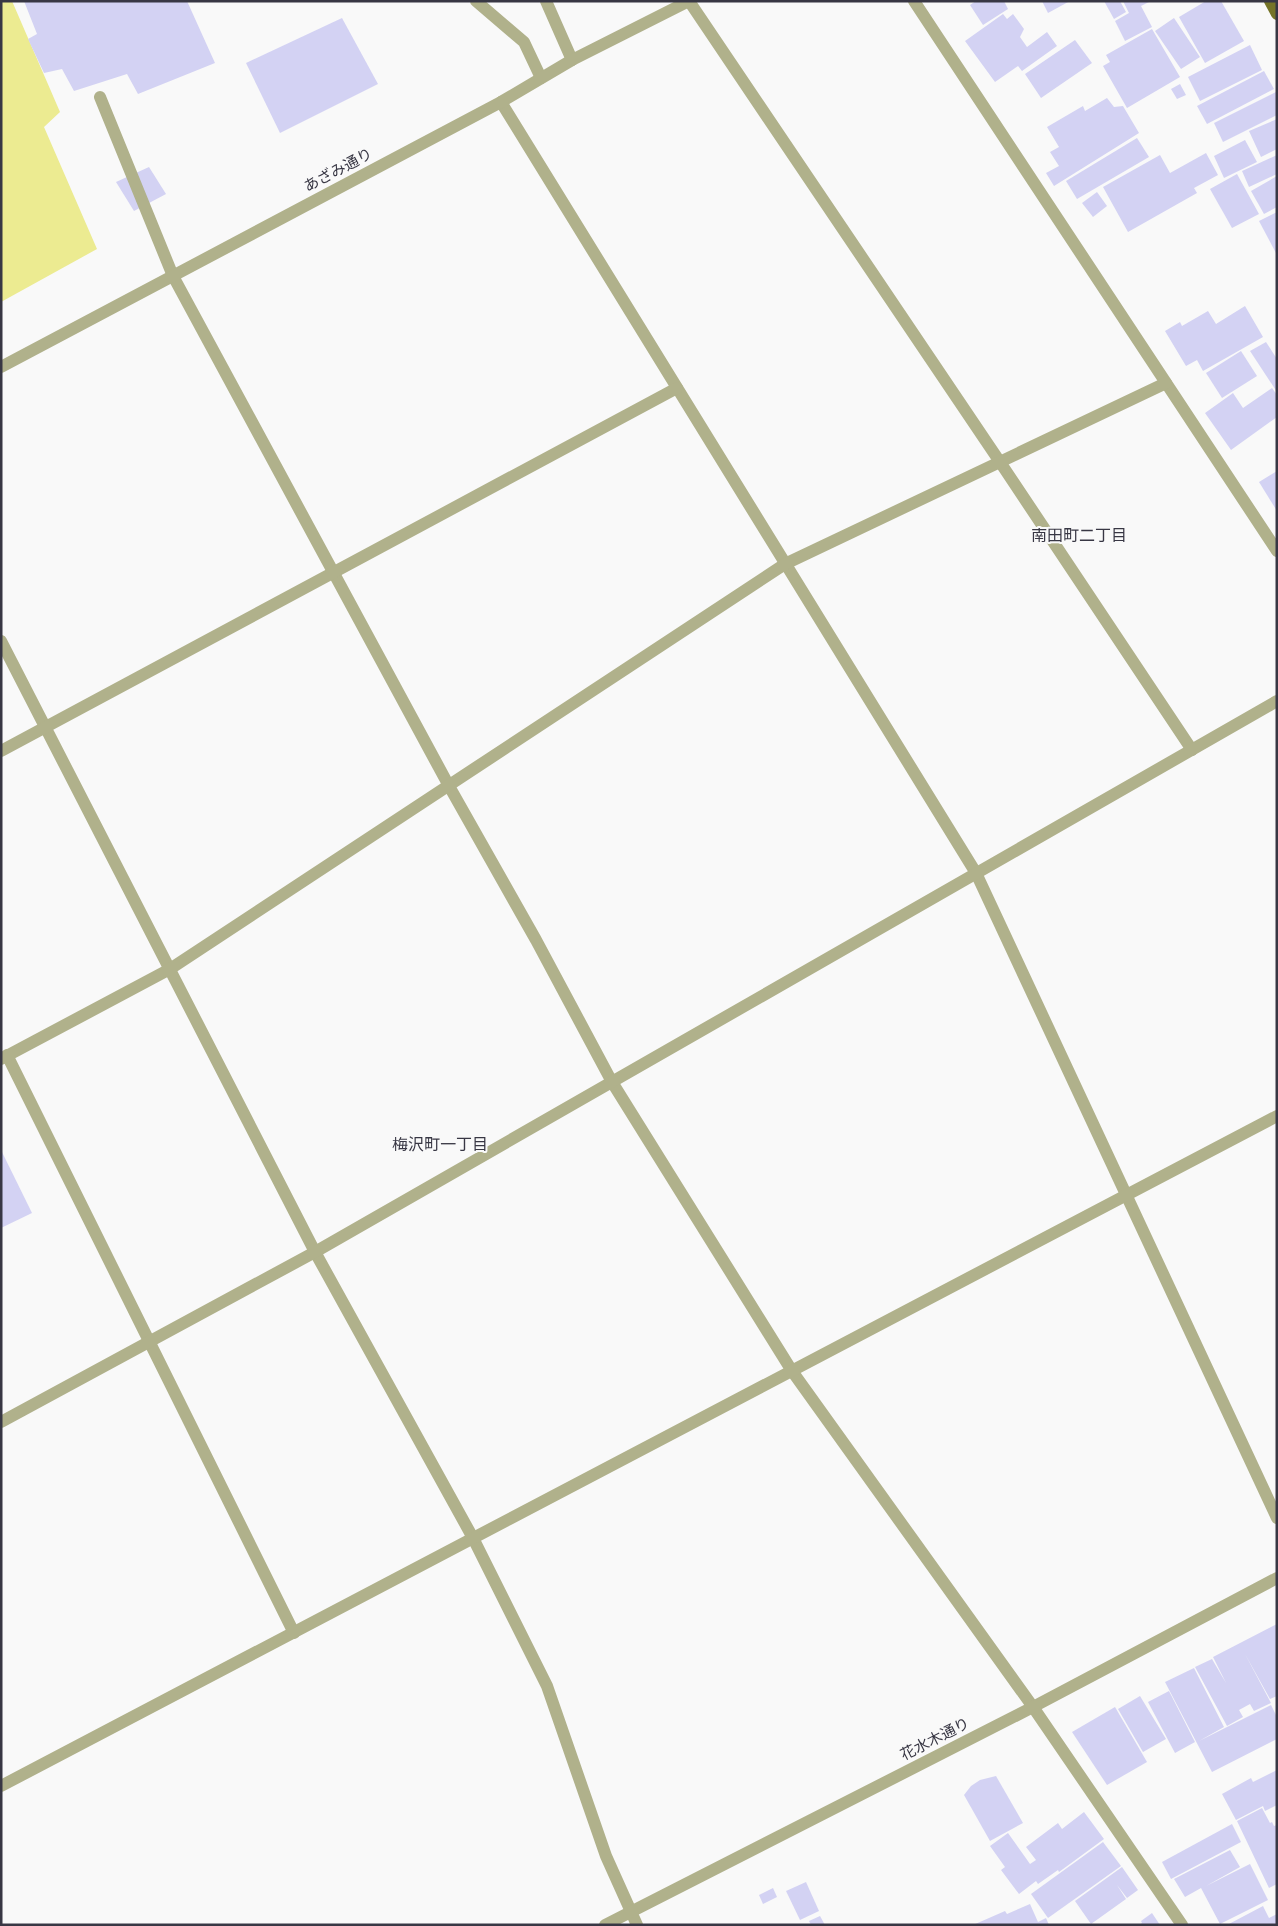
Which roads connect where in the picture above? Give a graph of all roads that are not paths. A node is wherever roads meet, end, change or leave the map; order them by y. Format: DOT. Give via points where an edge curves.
graph roads {
  1 [pos="476,1"];
  2 [pos="546,1"];
  3 [pos="689,1"];
  4 [pos="914,1"];
  5 [pos="1270,1"];
  6 [pos="1277,14"];
  7 [pos="572,60"];
  8 [pos="541,78"];
  9 [pos="100,97"];
  10 [pos="501,102"];
  11 [pos="173,276"];
  12 [pos="1,367"];
  13 [pos="1166,383"];
  14 [pos="677,388"];
  15 [pos="1000,462"];
  16 [pos="1277,551"];
  17 [pos="785,564"];
  18 [pos="334,571"];
  19 [pos="1,641"];
  20 [pos="1277,701"];
  21 [pos="45,726"];
  22 [pos="1192,750"];
  23 [pos="1,751"];
  24 [pos="449,786"];
  25 [pos="976,873"];
  26 [pos="170,969"];
  27 [pos="4,1057"];
  28 [pos="612,1082"];
  29 [pos="1277,1116"];
  30 [pos="1126,1195"];
  31 [pos="315,1252"];
  32 [pos="150,1342"];
  33 [pos="792,1371"];
  34 [pos="1,1422"];
  35 [pos="1277,1518"];
  36 [pos="473,1538"];
  37 [pos="1277,1578"];
  38 [pos="294,1633"];
  39 [pos="1033,1708"];
  40 [pos="1,1786"];
  41 [pos="632,1911"];
  42 [pos="605,1925"];
  43 [pos="637,1925"];
  44 [pos="1182,1925"];
  1 -- 8 [label="street" via="524,42"];
  2 -- 7 [label="street"];
  3 -- 7 [label="street, あざみ通り"];
  3 -- 15 [label="street"];
  4 -- 13 [label="street"];
  5 -- 6 [label="main road"];
  7 -- 8 [label="street, あざみ通り"];
  8 -- 10 [label="street, あざみ通り"];
  9 -- 11 [label="street"];
  10 -- 11 [label="street, あざみ通り"];
  10 -- 14 [label="street"];
  11 -- 12 [label="street, あざみ通り"];
  11 -- 18 [label="street"];
  13 -- 15 [label="street"];
  13 -- 16 [label="street"];
  14 -- 17 [label="street"];
  14 -- 18 [label="street"];
  15 -- 17 [label="street"];
  15 -- 22 [label="street"];
  17 -- 24 [label="street"];
  17 -- 25 [label="street"];
  18 -- 21 [label="street"];
  18 -- 24 [label="street"];
  19 -- 21 [label="street"];
  20 -- 22 [label="street"];
  21 -- 23 [label="street"];
  21 -- 26 [label="street"];
  22 -- 25 [label="street"];
  24 -- 26 [label="street"];
  24 -- 28 [label="street"];
  25 -- 28 [label="street"];
  25 -- 30 [label="street"];
  26 -- 27 [label="street"];
  26 -- 31 [label="street"];
  27 -- 32 [label="street"];
  28 -- 31 [label="street"];
  28 -- 33 [label="street"];
  29 -- 30 [label="street"];
  30 -- 33 [label="street"];
  30 -- 35 [label="street"];
  31 -- 32 [label="street"];
  31 -- 36 [label="street"];
  32 -- 34 [label="street"];
  32 -- 38 [label="street"];
  33 -- 36 [label="street"];
  33 -- 39 [label="street"];
  36 -- 38 [label="street"];
  36 -- 41 [label="street" via="547,1686 606,1856"];
  37 -- 39 [label="street, 花水木通り"];
  38 -- 40 [label="street"];
  39 -- 41 [label="street, 花水木通り"];
  39 -- 44 [label="street"];
  41 -- 42 [label="street, 花水木通り"];
  41 -- 43 [label="street"];
}
